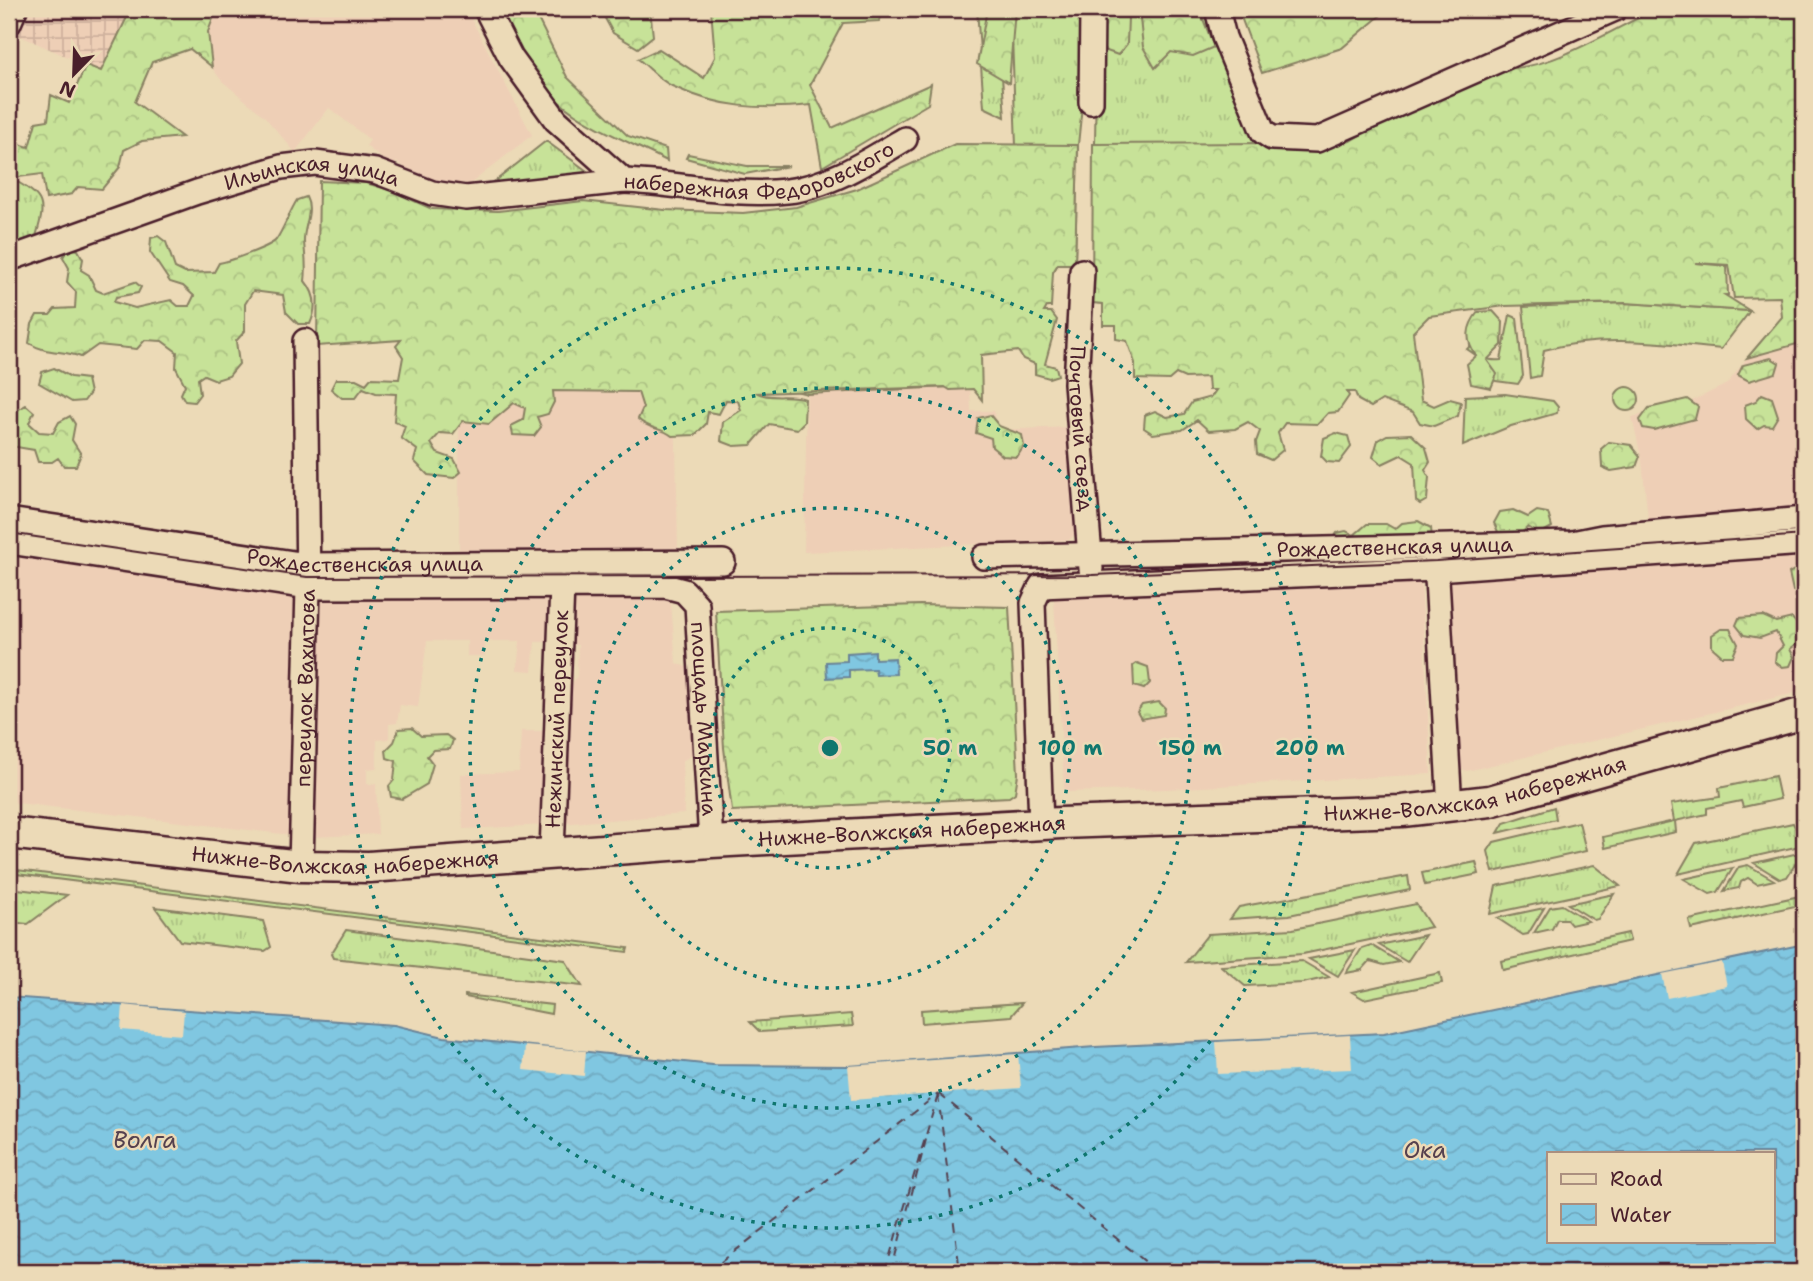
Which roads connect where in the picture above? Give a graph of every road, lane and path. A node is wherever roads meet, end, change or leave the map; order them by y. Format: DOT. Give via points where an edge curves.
graph roads {
  1 [pos="15,9"];
  2 [pos="486,9"];
  3 [pos="1092,9"];
  4 [pos="1217,9"];
  5 [pos="1615,9"];
  6 [pos="9,23"];
  7 [pos="1091,102"];
  8 [pos="905,139"];
  9 [pos="624,181"];
  10 [pos="9,259"];
  11 [pos="1082,271"];
  12 [pos="305,341"];
  13 [pos="1804,519"];
  14 [pos="9,520"];
  15 [pos="9,542"];
  16 [pos="1804,543"];
  17 [pos="1090,554"];
  18 [pos="984,557"];
  19 [pos="723,562"];
  20 [pos="1436,565"];
  21 [pos="308,576"];
  22 [pos="1092,584"];
  23 [pos="562,586"];
  24 [pos="692,597"];
  25 [pos="1804,713"];
  26 [pos="1450,808"];
  27 [pos="1041,824"];
  28 [pos="9,833"];
  29 [pos="711,842"];
  30 [pos="552,852"];
  31 [pos="301,866"];
  1 -- 6 [label="street"];
  2 -- 9 [label="street, набережная Федоровского" via="511,58 556,120"];
  3 -- 7 [label="street"];
  4 -- 5 [label="street" via="1263,132 1272,138 1317,140"];
  8 -- 9 [label="street, набережная Федоровского" via="812,186 788,191 747,193"];
  9 -- 10 [label="street, Ильинская улица" via="467,198 432,193 375,170 315,163 281,167"];
  11 -- 17 [label="street, Почтовый съезд" via="1076,383"];
  12 -- 21 [label="street, переулок Вахитова"];
  13 -- 17 [label="street, Рождественская улица" via="1572,543"];
  14 -- 21 [label="street, Рождественская улица"];
  15 -- 21 [label="street, Рождественская улица"];
  16 -- 20 [label="street, Рождественская улица"];
  17 -- 18 [label="street, Рождественская улица"];
  17 -- 22 [label="street, Почтовый съезд"];
  19 -- 21 [label="street, Рождественская улица"];
  20 -- 22 [label="street, Рождественская улица"];
  20 -- 26 [label="street"];
  21 -- 23 [label="street, Рождественская улица"];
  21 -- 31 [label="street, переулок Вахитова"];
  22 -- 27 [label="street, Рождественская улица" via="1041,586 1033,603"];
  23 -- 24 [label="street, Рождественская улица" via="665,586"];
  23 -- 30 [label="street, Нежинский переулок"];
  24 -- 29 [label="street, площадь Маркина" via="697,605"];
  25 -- 26 [label="main road, Нижне-Волжская набережная" via="1490,801"];
  26 -- 27 [label="main road, Нижне-Волжская набережная"];
  27 -- 29 [label="main road, Нижне-Волжская набережная"];
  28 -- 31 [label="main road, Нижне-Волжская набережная"];
  29 -- 30 [label="main road, Нижне-Волжская набережная"];
  30 -- 31 [label="main road, Нижне-Волжская набережная" via="382,866"];
}
